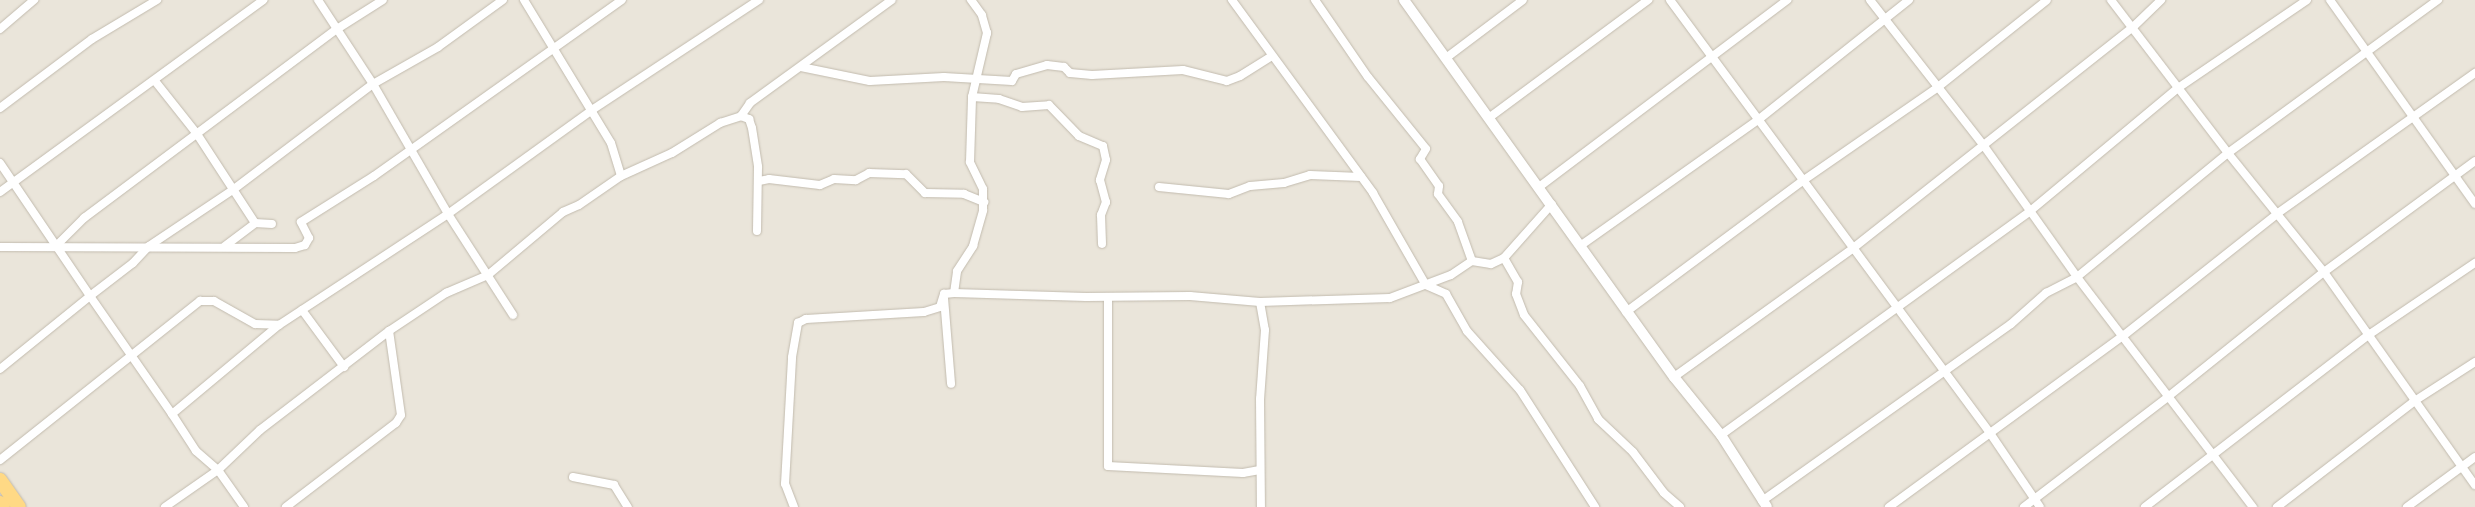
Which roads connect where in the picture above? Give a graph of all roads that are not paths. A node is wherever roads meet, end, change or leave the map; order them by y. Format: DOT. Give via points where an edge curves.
graph roads {
  1 [pos="34,0"];
  2 [pos="156,0"];
  3 [pos="263,0"];
  4 [pos="318,0"];
  5 [pos="383,0"];
  6 [pos="503,0"];
  7 [pos="524,0"];
  8 [pos="622,0"];
  9 [pos="759,0"];
  10 [pos="892,0"];
  11 [pos="971,0"];
  12 [pos="1232,0"];
  13 [pos="1315,0"];
  14 [pos="1404,0"];
  15 [pos="1523,0"];
  16 [pos="1648,0"];
  17 [pos="1670,0"];
  18 [pos="1787,0"];
  19 [pos="1870,0"];
  20 [pos="1909,0"];
  21 [pos="2047,0"];
  22 [pos="2111,0"];
  23 [pos="2161,0"];
  24 [pos="2307,0"];
  25 [pos="2330,0"];
  26 [pos="2438,0"];
  27 [pos="1883,18"];
  28 [pos="0,29"];
  29 [pos="2131,29"];
  30 [pos="337,30"];
  31 [pos="554,49"];
  32 [pos="2368,53"];
  33 [pos="1271,56"];
  34 [pos="1713,57"];
  35 [pos="1446,58"];
  36 [pos="801,67"];
  37 [pos="2475,73"];
  38 [pos="977,80"];
  39 [pos="155,81"];
  40 [pos="374,84"];
  41 [pos="1938,87"];
  42 [pos="2178,88"];
  43 [pos="972,97"];
  44 [pos="0,108"];
  45 [pos="592,110"];
  46 [pos="741,116"];
  47 [pos="1490,117"];
  48 [pos="2414,119"];
  49 [pos="1758,120"];
  50 [pos="197,134"];
  51 [pos="1984,146"];
  52 [pos="411,150"];
  53 [pos="2228,153"];
  54 [pos="2475,161"];
  55 [pos="0,164"];
  56 [pos="2455,175"];
  57 [pos="621,176"];
  58 [pos="1361,177"];
  59 [pos="759,182"];
  60 [pos="1801,182"];
  61 [pos="13,183"];
  62 [pos="1159,187"];
  63 [pos="1539,187"];
  64 [pos="234,190"];
  65 [pos="0,192"];
  66 [pos="984,202"];
  67 [pos="1552,204"];
  68 [pos="2475,204"];
  69 [pos="2030,212"];
  70 [pos="2278,213"];
  71 [pos="448,214"];
  72 [pos="255,223"];
  73 [pos="272,224"];
  74 [pos="757,231"];
  75 [pos="1102,244"];
  76 [pos="56,246"];
  77 [pos="150,246"];
  78 [pos="225,246"];
  79 [pos="1580,246"];
  80 [pos="0,247"];
  81 [pos="1852,248"];
  82 [pos="1504,258"];
  83 [pos="1472,261"];
  84 [pos="2475,263"];
  85 [pos="2324,272"];
  86 [pos="488,275"];
  87 [pos="2077,277"];
  88 [pos="1426,285"];
  89 [pos="954,293"];
  90 [pos="944,294"];
  91 [pos="90,296"];
  92 [pos="1108,296"];
  93 [pos="1260,302"];
  94 [pos="302,310"];
  95 [pos="1898,310"];
  96 [pos="1626,312"];
  97 [pos="513,315"];
  98 [pos="279,325"];
  99 [pos="389,331"];
  100 [pos="2370,334"];
  101 [pos="2123,336"];
  102 [pos="130,354"];
  103 [pos="2475,362"];
  104 [pos="344,367"];
  105 [pos="0,369"];
  106 [pos="1944,372"];
  107 [pos="1674,377"];
  108 [pos="951,384"];
  109 [pos="2170,396"];
  110 [pos="2416,400"];
  111 [pos="172,414"];
  112 [pos="1990,433"];
  113 [pos="1721,435"];
  114 [pos="2214,455"];
  115 [pos="2475,457"];
  116 [pos="0,460"];
  117 [pos="2461,466"];
  118 [pos="218,470"];
  119 [pos="1260,470"];
  120 [pos="573,477"];
  121 [pos="0,480"];
  122 [pos="2475,485"];
  123 [pos="2034,499"];
  124 [pos="0,503"];
  125 [pos="1764,504"];
  126 [pos="3,507"];
  127 [pos="19,507"];
  128 [pos="165,507"];
  129 [pos="244,507"];
  130 [pos="286,507"];
  131 [pos="628,507"];
  132 [pos="794,507"];
  133 [pos="1261,507"];
  134 [pos="1595,507"];
  135 [pos="1680,507"];
  136 [pos="1889,507"];
  137 [pos="2024,507"];
  138 [pos="2040,507"];
  139 [pos="2145,507"];
  140 [pos="2253,507"];
  141 [pos="2277,507"];
  142 [pos="2407,507"];
  1 -- 28 [label="street"];
  2 -- 44 [label="street" via="92,39"];
  3 -- 39 [label="street"];
  4 -- 30 [label="street"];
  5 -- 30 [label="street"];
  6 -- 40 [label="street" via="438,47"];
  7 -- 31 [label="street"];
  8 -- 31 [label="street"];
  9 -- 45 [label="street"];
  10 -- 36 [label="street"];
  11 -- 38 [label="street" via="982,15 987,33"];
  12 -- 33 [label="street" via="1246,15"];
  13 -- 83 [label="street" via="1368,76 1426,149 1420,159 1439,186 1438,194 1458,222"];
  14 -- 35 [label="street"];
  15 -- 35 [label="street"];
  16 -- 47 [label="street"];
  17 -- 34 [label="street"];
  18 -- 34 [label="street"];
  19 -- 27 [label="street"];
  20 -- 27 [label="street"];
  21 -- 41 [label="street"];
  22 -- 29 [label="street"];
  23 -- 29 [label="street"];
  24 -- 42 [label="street"];
  25 -- 32 [label="street"];
  26 -- 32 [label="street"];
  27 -- 41 [label="street"];
  27 -- 49 [label="street"];
  29 -- 42 [label="street"];
  29 -- 51 [label="street"];
  30 -- 40 [label="street"];
  30 -- 50 [label="street"];
  31 -- 45 [label="street"];
  31 -- 52 [label="street"];
  32 -- 48 [label="street"];
  32 -- 53 [label="street"];
  33 -- 38 [label="street" via="1227,81 1183,70 1092,76 1047,65 1016,74 1012,81"];
  33 -- 58 [label="street"];
  34 -- 49 [label="street"];
  34 -- 63 [label="street"];
  35 -- 47 [label="street"];
  36 -- 38 [label="street" via="870,81 944,77"];
  36 -- 46 [label="street" via="750,103"];
  37 -- 48 [label="street"];
  38 -- 43 [label="street"];
  39 -- 50 [label="street"];
  39 -- 61 [label="street"];
  40 -- 52 [label="street"];
  40 -- 64 [label="street"];
  41 -- 51 [label="street"];
  41 -- 60 [label="street"];
  42 -- 53 [label="street"];
  42 -- 69 [label="street"];
  43 -- 66 [label="street" via="970,162 983,189"];
  43 -- 75 [label="street" via="999,99 1022,107 1050,105 1079,136 1103,146 1106,160 1100,180 1106,202 1101,215"];
  45 -- 57 [label="street" via="610,143"];
  45 -- 71 [label="street"];
  46 -- 57 [label="street" via="720,123 672,153"];
  46 -- 59 [label="street" via="749,119 752,128"];
  47 -- 63 [label="street"];
  48 -- 56 [label="street"];
  48 -- 70 [label="street"];
  49 -- 60 [label="street"];
  49 -- 79 [label="street"];
  50 -- 64 [label="street"];
  50 -- 76 [label="street" via="84,218"];
  51 -- 69 [label="street"];
  51 -- 81 [label="street"];
  52 -- 71 [label="street"];
  52 -- 78 [label="street" via="301,222 309,238 305,245 295,248"];
  53 -- 70 [label="street"];
  53 -- 87 [label="street"];
  54 -- 56 [label="street"];
  55 -- 61 [label="street"];
  56 -- 68 [label="street"];
  56 -- 85 [label="street"];
  57 -- 86 [label="street" via="563,212"];
  58 -- 62 [label="street" via="1310,175 1284,183 1250,186 1230,194"];
  58 -- 88 [label="street"];
  59 -- 66 [label="street" via="769,179 820,185 834,179 856,180 869,173 906,174 926,193 964,194"];
  59 -- 74 [label="street"];
  60 -- 81 [label="street"];
  60 -- 96 [label="street"];
  61 -- 65 [label="street"];
  61 -- 76 [label="street"];
  63 -- 67 [label="street"];
  64 -- 72 [label="street"];
  64 -- 77 [label="street"];
  66 -- 89 [label="street" via="980,229 957,270"];
  67 -- 79 [label="street"];
  67 -- 82 [label="street"];
  69 -- 87 [label="street"];
  69 -- 95 [label="street"];
  70 -- 85 [label="street"];
  70 -- 101 [label="street"];
  71 -- 86 [label="street"];
  71 -- 94 [label="street"];
  72 -- 73 [label="street"];
  72 -- 78 [label="street"];
  76 -- 77 [label="street"];
  76 -- 80 [label="street"];
  76 -- 91 [label="street"];
  77 -- 78 [label="street"];
  77 -- 91 [label="street" via="133,264"];
  79 -- 96 [label="street"];
  81 -- 95 [label="street"];
  81 -- 107 [label="street"];
  82 -- 83 [label="street" via="1491,264"];
  82 -- 135 [label="street" via="1518,282 1516,294 1524,315 1580,386 1598,419 1633,452 1664,494"];
  83 -- 88 [label="street" via="1451,275"];
  84 -- 100 [label="street"];
  85 -- 100 [label="street"];
  85 -- 109 [label="street"];
  86 -- 97 [label="street"];
  86 -- 99 [label="street" via="446,293"];
  87 -- 101 [label="street"];
  87 -- 106 [label="street" via="2046,294 2011,324"];
  88 -- 93 [label="street" via="1390,298"];
  88 -- 134 [label="street" via="1446,294 1467,331 1520,390"];
  89 -- 90 [label="street"];
  89 -- 92 [label="street"];
  90 -- 108 [label="street"];
  90 -- 132 [label="street" via="940,307 924,312 826,317 798,323 793,349 785,484"];
  91 -- 102 [label="street"];
  91 -- 105 [label="street"];
  92 -- 93 [label="street" via="1190,296"];
  92 -- 119 [label="street" via="1108,466 1242,474"];
  93 -- 119 [label="street" via="1265,330"];
  94 -- 98 [label="street"];
  94 -- 104 [label="street"];
  95 -- 106 [label="street"];
  95 -- 113 [label="street"];
  96 -- 107 [label="street"];
  98 -- 102 [label="street" via="255,324 214,301 200,301"];
  98 -- 111 [label="street"];
  99 -- 104 [label="street"];
  99 -- 130 [label="street" via="400,415 396,423"];
  100 -- 110 [label="street"];
  100 -- 114 [label="street"];
  101 -- 109 [label="street"];
  101 -- 112 [label="street"];
  102 -- 111 [label="street"];
  102 -- 116 [label="street"];
  103 -- 110 [label="street"];
  104 -- 118 [label="street" via="260,430"];
  106 -- 112 [label="street"];
  106 -- 125 [label="street"];
  107 -- 113 [label="street"];
  109 -- 114 [label="street"];
  109 -- 123 [label="street"];
  110 -- 117 [label="street"];
  110 -- 141 [label="street"];
  111 -- 118 [label="street" via="196,451"];
  112 -- 123 [label="street"];
  112 -- 136 [label="street"];
  113 -- 125 [label="street"];
  114 -- 139 [label="street"];
  114 -- 140 [label="street"];
  115 -- 117 [label="street"];
  117 -- 122 [label="street"];
  117 -- 142 [label="street"];
  118 -- 128 [label="street"];
  118 -- 129 [label="street"];
  119 -- 133 [label="street"];
  120 -- 131 [label="street" via="614,485"];
  121 -- 127 [label="highway"];
  123 -- 137 [label="street"];
  123 -- 138 [label="street"];
  124 -- 126 [label="highway"];
}
